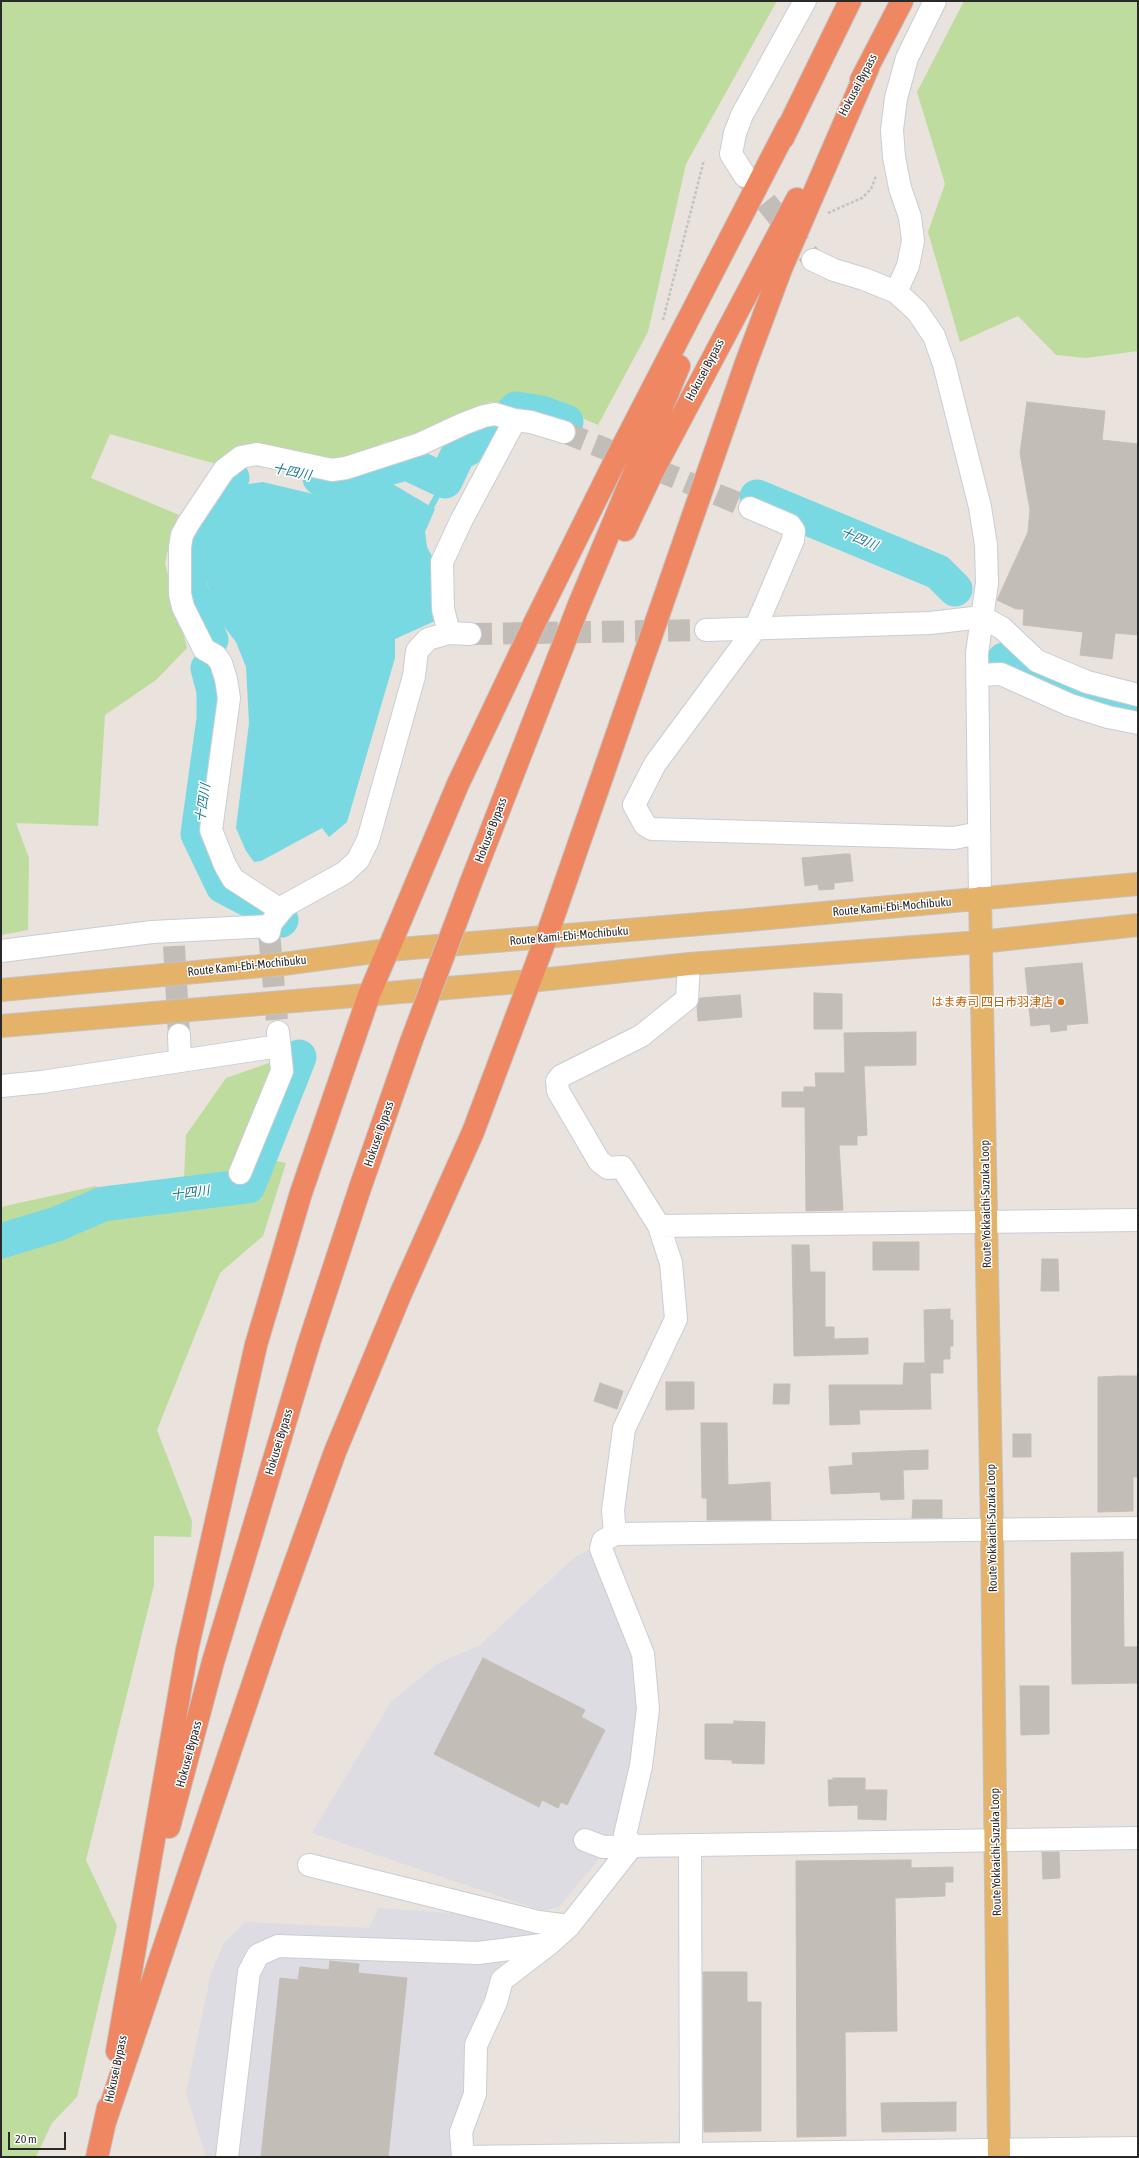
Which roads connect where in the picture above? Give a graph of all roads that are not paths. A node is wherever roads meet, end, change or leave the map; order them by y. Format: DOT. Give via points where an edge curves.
graph roads {
  1 [pos="805,1"];
  2 [pos="850,1"];
  3 [pos="902,1"];
  4 [pos="935,1"];
  5 [pos="868,68"];
  6 [pos="788,126"];
  7 [pos="745,176"];
  8 [pos="813,260"];
  9 [pos="896,292"];
  10 [pos="515,420"];
  11 [pos="564,432"];
  12 [pos="750,508"];
  13 [pos="982,617"];
  14 [pos="755,629"];
  15 [pos="706,630"];
  16 [pos="977,675"];
  17 [pos="1138,695"];
  18 [pos="1138,723"];
  19 [pos="523,746"];
  20 [pos="979,833"];
  21 [pos="1138,884"];
  22 [pos="980,898"];
  23 [pos="274,920"];
  24 [pos="1138,925"];
  25 [pos="546,938"];
  26 [pos="980,942"];
  27 [pos="388,950"];
  28 [pos="1,951"];
  29 [pos="689,964"];
  30 [pos="530,981"];
  31 [pos="1,990"];
  32 [pos="369,995"];
  33 [pos="1,1026"];
  34 [pos="179,1035"];
  35 [pos="180,1061"];
  36 [pos="1,1086"];
  37 [pos="240,1174"];
  38 [pos="1138,1220"];
  39 [pos="986,1222"];
  40 [pos="659,1226"];
  41 [pos="1138,1528"];
  42 [pos="992,1529"];
  43 [pos="615,1534"];
  44 [pos="1138,1838"];
  45 [pos="585,1840"];
  46 [pos="996,1840"];
  47 [pos="690,1845"];
  48 [pos="632,1846"];
  49 [pos="309,1864"];
  50 [pos="569,1926"];
  51 [pos="549,1944"];
  52 [pos="105,2122"];
  53 [pos="1138,2148"];
  54 [pos="999,2154"];
  55 [pos="691,2156"];
  56 [pos="97,2157"];
  57 [pos="227,2157"];
  58 [pos="463,2157"];
  1 -- 7 [label="street" via="734,132 730,154"];
  2 -- 6 [label="highway, Hokusei Bypass"];
  3 -- 5 [label="highway, Hokusei Bypass"];
  4 -- 9 [label="street" via="907,58 896,98 892,130 894,157 900,188 910,217 913,241 908,266"];
  5 -- 19 [label="highway, Hokusei Bypass" via="652,473"];
  5 -- 25 [label="highway" via="781,269 756,334"];
  6 -- 19 [label="highway, Hokusei Bypass" via="683,356 578,606"];
  6 -- 27 [label="highway" via="535,622 458,784"];
  8 -- 9 [label="street"];
  9 -- 13 [label="street" via="917,311 934,336 944,364 980,507 986,545 987,583"];
  10 -- 11 [label="street"];
  10 -- 23 [label="street" via="442,562 443,609 460,633 428,639 417,651 414,676 368,840 358,860 344,872 286,905"];
  10 -- 23 [label="street" via="495,414 484,416 420,444 346,468 332,470 257,454 241,457 224,470 184,530 180,547 178,586 183,607 204,649 216,656 221,663 229,698 211,830 225,865 234,879"];
  12 -- 14 [label="street" via="790,525 794,531 793,540"];
  13 -- 14 [label="street" via="930,623"];
  13 -- 16 [label="street"];
  13 -- 17 [label="street" via="1002,628 1037,661 1087,682"];
  14 -- 15 [label="street"];
  14 -- 20 [label="street" via="655,764 634,805 645,825 652,829 954,838"];
  16 -- 18 [label="street" via="1002,674 1070,705"];
  16 -- 20 [label="street"];
  19 -- 52 [label="highway, Hokusei Bypass, bridge" via="411,1042 309,1343 213,1662 164,1846"];
  20 -- 22 [label="street"];
  21 -- 22 [label="main road, Route Kami-Ebi-Mochibuku"];
  22 -- 25 [label="main road, Route Kami-Ebi-Mochibuku"];
  22 -- 26 [label="main road, Route Yokkaichi-Suzuka Loop"];
  23 -- 28 [label="street" via="173,939"];
  24 -- 26 [label="main road"];
  25 -- 27 [label="main road, Route Kami-Ebi-Mochibuku"];
  25 -- 30 [label="highway"];
  26 -- 29 [label="main road"];
  26 -- 39 [label="main road, Route Yokkaichi-Suzuka Loop"];
  27 -- 31 [label="main road, Route Kami-Ebi-Mochibuku" via="283,964"];
  27 -- 32 [label="highway"];
  29 -- 30 [label="main road"];
  29 -- 40 [label="street" via="687,999 641,1036 561,1076 557,1081 558,1091 599,1161 608,1168 622,1167"];
  30 -- 32 [label="main road"];
  30 -- 52 [label="highway" via="473,1132 334,1452 271,1630"];
  32 -- 33 [label="main road"];
  32 -- 52 [label="highway" via="301,1193 256,1345 187,1650"];
  34 -- 35 [label="street"];
  35 -- 36 [label="street"];
  35 -- 37 [label="street" via="279,1039 282,1071"];
  38 -- 39 [label="street"];
  39 -- 40 [label="street"];
  39 -- 42 [label="main road, Route Yokkaichi-Suzuka Loop"];
  40 -- 43 [label="street" via="671,1263 676,1318 624,1428 613,1510"];
  41 -- 42 [label="street"];
  42 -- 43 [label="street"];
  42 -- 46 [label="main road, Route Yokkaichi-Suzuka Loop"];
  43 -- 48 [label="street" via="603,1541 601,1550 643,1654 648,1709 641,1766 626,1822 625,1835"];
  44 -- 46 [label="street"];
  45 -- 48 [label="street" via="603,1847"];
  46 -- 47 [label="street"];
  46 -- 54 [label="main road, Route Yokkaichi-Suzuka Loop"];
  47 -- 48 [label="street"];
  47 -- 55 [label="street"];
  48 -- 50 [label="street"];
  49 -- 50 [label="street" via="538,1922"];
  50 -- 51 [label="street"];
  51 -- 57 [label="street" via="478,1953 278,1946 258,1955 249,1972"];
  51 -- 58 [label="street" via="502,1980 496,2002 476,2045 475,2094 461,2132"];
  52 -- 56 [label="highway, Hokusei Bypass"];
  53 -- 54 [label="street"];
  54 -- 55 [label="street"];
  55 -- 58 [label="street"];
}
